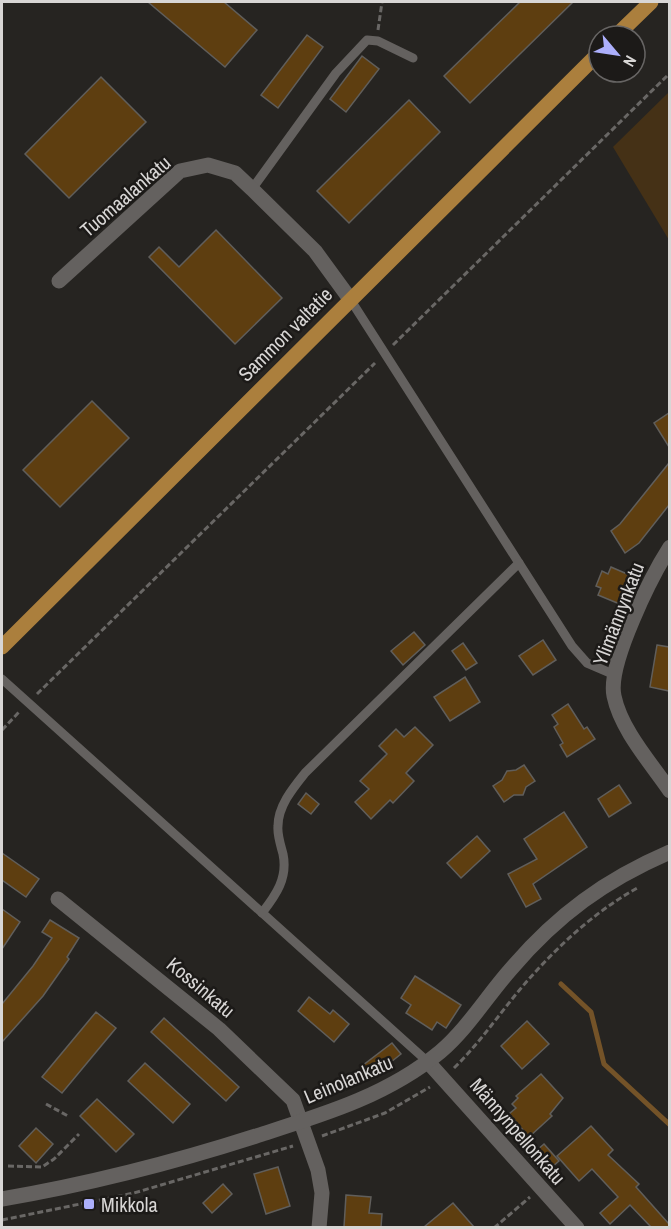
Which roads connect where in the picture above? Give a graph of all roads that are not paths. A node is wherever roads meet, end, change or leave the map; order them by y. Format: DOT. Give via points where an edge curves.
graph roads {
  1 [pos="651,2"];
  2 [pos="628,24"];
  3 [pos="413,58"];
  4 [pos="587,65"];
  5 [pos="252,189"];
  6 [pos="59,281"];
  7 [pos="350,299"];
  8 [pos="669,547"];
  9 [pos="519,563"];
  10 [pos="2,647"];
  11 [pos="615,675"];
  12 [pos="2,679"];
  13 [pos="669,791"];
  14 [pos="669,852"];
  15 [pos="58,899"];
  16 [pos="262,913"];
  17 [pos="428,1062"];
  18 [pos="302,1121"];
  19 [pos="2,1199"];
  20 [pos="319,1227"];
  21 [pos="577,1227"];
  1 -- 2 [label="main road"];
  3 -- 5 [label="lane" via="378,41 367,40 336,73"];
  4 -- 7 [label="main road, Sammon valtatie"];
  5 -- 6 [label="street, Tuomaalankatu" via="235,173 208,165 180,171"];
  5 -- 7 [label="street, Tuomaalankatu" via="315,251"];
  7 -- 9 [label="lane"];
  7 -- 10 [label="main road, Sammon valtatie"];
  8 -- 11 [label="street, Ylimännynkatu" via="637,611"];
  9 -- 11 [label="lane" via="580,656"];
  9 -- 16 [label="lane" via="305,773 289,794 278,826 285,863 283,880"];
  11 -- 13 [label="street, Ylimännynkatu" via="613,694 621,717"];
  12 -- 16 [label="lane"];
  14 -- 17 [label="street, Leinolankatu" via="594,891 564,915 511,969 455,1038"];
  15 -- 18 [label="street, Kossinkatu" via="219,1029 277,1082 293,1100"];
  16 -- 17 [label="lane"];
  17 -- 18 [label="street, Leinolankatu" via="377,1094"];
  17 -- 21 [label="street, Männynpellonkatu"];
  18 -- 19 [label="street, Leinolankatu" via="136,1172"];
  18 -- 20 [label="street, Kossinkatu" via="322,1193"];
}
